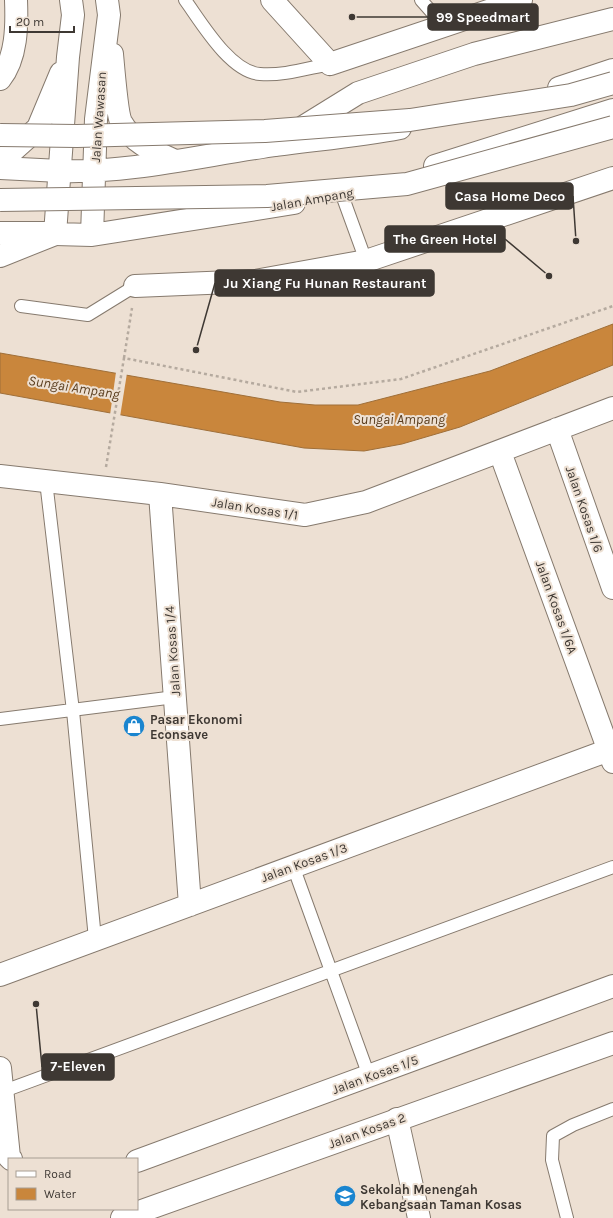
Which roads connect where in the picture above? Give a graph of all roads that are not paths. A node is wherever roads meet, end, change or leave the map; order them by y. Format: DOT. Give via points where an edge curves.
graph roads {
  1 [pos="16,0"];
  2 [pos="71,0"];
  3 [pos="185,0"];
  4 [pos="272,0"];
  5 [pos="421,0"];
  6 [pos="521,0"];
  7 [pos="108,7"];
  8 [pos="613,19"];
  9 [pos="444,26"];
  10 [pos="68,57"];
  11 [pos="330,64"];
  12 [pos="613,70"];
  13 [pos="0,79"];
  14 [pos="613,83"];
  15 [pos="613,110"];
  16 [pos="613,128"];
  17 [pos="0,135"];
  18 [pos="274,145"];
  19 [pos="173,160"];
  20 [pos="0,162"];
  21 [pos="0,168"];
  22 [pos="60,171"];
  23 [pos="94,172"];
  24 [pos="613,178"];
  25 [pos="342,196"];
  26 [pos="0,200"];
  27 [pos="0,233"];
  28 [pos="55,234"];
  29 [pos="92,235"];
  30 [pos="0,256"];
  31 [pos="366,261"];
  32 [pos="135,286"];
  33 [pos="21,306"];
  34 [pos="613,408"];
  35 [pos="557,429"];
  36 [pos="500,452"];
  37 [pos="0,476"];
  38 [pos="46,481"];
  39 [pos="160,494"];
  40 [pos="613,588"];
  41 [pos="175,697"];
  42 [pos="73,711"];
  43 [pos="0,719"];
  44 [pos="611,756"];
  45 [pos="293,866"];
  46 [pos="613,867"];
  47 [pos="190,905"];
  48 [pos="95,939"];
  49 [pos="331,971"];
  50 [pos="0,975"];
  51 [pos="613,986"];
  52 [pos="613,1043"];
  53 [pos="0,1068"];
  54 [pos="369,1076"];
  55 [pos="1,1092"];
  56 [pos="613,1109"];
  57 [pos="397,1119"];
  58 [pos="10,1158"];
  59 [pos="138,1161"];
  60 [pos="122,1218"];
  61 [pos="419,1218"];
  62 [pos="567,1218"];
  1 -- 13 [label="main road" via="12,54"];
  2 -- 10 [label="main road" via="73,15"];
  3 -- 11 [label="lane" via="215,43 241,68 258,74"];
  4 -- 11 [label="main road"];
  5 -- 9 [label="lane"];
  6 -- 9 [label="main road"];
  7 -- 19 [label="main road" via="120,121 134,139 146,148"];
  7 -- 23 [label="main road, Jalan Wawasan" via="96,118"];
  8 -- 18 [label="main road" via="474,54 358,93"];
  9 -- 11 [label="main road"];
  10 -- 20 [label="main road" via="38,128"];
  10 -- 22 [label="main road"];
  12 -- 18 [label="main road" via="509,105 363,136"];
  14 -- 17 [label="main road, bridge" via="571,95 410,120 265,131 77,136"];
  15 -- 25 [label="main road, Jalan Ampang"];
  16 -- 26 [label="main road, bridge" via="407,184 266,196"];
  18 -- 19 [label="main road"];
  19 -- 23 [label="main road"];
  21 -- 22 [label="main road"];
  22 -- 23 [label="main road"];
  22 -- 28 [label="main road"];
  23 -- 29 [label="main road, Jalan Wawasan"];
  24 -- 31 [label="main road"];
  25 -- 29 [label="main road, Jalan Ampang"];
  25 -- 31 [label="lane"];
  27 -- 28 [label="main road, Jalan Ampang"];
  28 -- 29 [label="main road, Jalan Ampang"];
  28 -- 30 [label="main road"];
  31 -- 32 [label="main road" via="255,281"];
  32 -- 33 [label="lane" via="88,315"];
  34 -- 35 [label="main road, Jalan Kosas 1/1"];
  35 -- 36 [label="main road, Jalan Kosas 1/1"];
  35 -- 40 [label="main road, Jalan Kosas 1/6"];
  36 -- 39 [label="main road, Jalan Kosas 1/1" via="366,502 305,515"];
  36 -- 44 [label="main road, Jalan Kosas 1/6A"];
  37 -- 38 [label="main road, Jalan Kosas 1/1"];
  38 -- 39 [label="main road, Jalan Kosas 1/1"];
  38 -- 42 [label="lane"];
  39 -- 41 [label="main road, Jalan Kosas 1/4"];
  41 -- 42 [label="lane"];
  41 -- 47 [label="main road, Jalan Kosas 1/4"];
  42 -- 43 [label="lane"];
  42 -- 48 [label="lane"];
  44 -- 45 [label="main road, Jalan Kosas 1/3"];
  45 -- 47 [label="main road, Jalan Kosas 1/3"];
  45 -- 49 [label="lane"];
  46 -- 49 [label="lane"];
  47 -- 48 [label="main road, Jalan Kosas 1/3"];
  48 -- 50 [label="main road, Jalan Kosas 1/3"];
  49 -- 54 [label="lane"];
  49 -- 55 [label="lane"];
  51 -- 54 [label="main road, Jalan Kosas 1/5"];
  52 -- 57 [label="main road, Jalan Kosas 2"];
  53 -- 55 [label="main road"];
  54 -- 59 [label="main road, Jalan Kosas 1/5"];
  55 -- 58 [label="main road"];
  56 -- 62 [label="lane" via="553,1136 552,1160"];
  57 -- 60 [label="main road, Jalan Kosas 2"];
  57 -- 61 [label="main road"];
}
